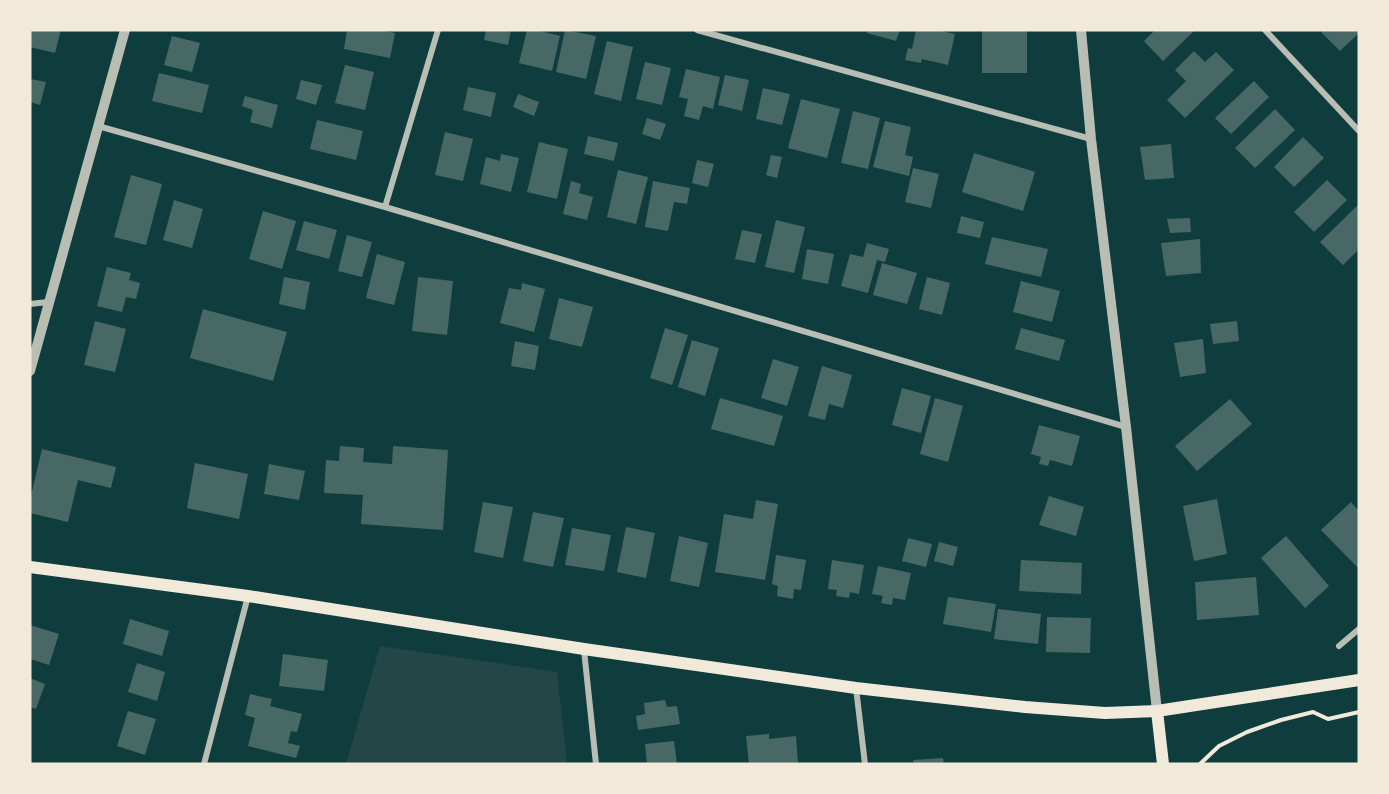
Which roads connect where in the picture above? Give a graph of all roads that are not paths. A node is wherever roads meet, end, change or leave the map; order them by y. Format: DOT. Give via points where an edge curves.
graph roads {
  1 [pos="126,30"];
  2 [pos="438,30"];
  3 [pos="697,30"];
  4 [pos="1081,30"];
  5 [pos="1265,30"];
  6 [pos="98,126"];
  7 [pos="1359,131"];
  8 [pos="1091,139"];
  9 [pos="385,207"];
  10 [pos="48,302"];
  11 [pos="30,304"];
  12 [pos="30,371"];
  13 [pos="1126,427"];
  14 [pos="30,567"];
  15 [pos="248,596"];
  16 [pos="1359,629"];
  17 [pos="1339,646"];
  18 [pos="584,649"];
  19 [pos="1359,680"];
  20 [pos="856,688"];
  21 [pos="1156,711"];
  22 [pos="204,764"];
  23 [pos="596,764"];
  24 [pos="866,764"];
  25 [pos="1163,764"];
  1 -- 6 [label="street"];
  2 -- 9 [label="street"];
  3 -- 8 [label="street"];
  4 -- 8 [label="street"];
  5 -- 7 [label="street"];
  6 -- 9 [label="street"];
  6 -- 10 [label="street"];
  8 -- 13 [label="street"];
  9 -- 13 [label="street"];
  10 -- 11 [label="street"];
  10 -- 12 [label="street"];
  13 -- 21 [label="street"];
  14 -- 15 [label="main road"];
  15 -- 18 [label="main road"];
  15 -- 22 [label="street"];
  16 -- 17 [label="street"];
  18 -- 20 [label="main road"];
  18 -- 23 [label="street"];
  19 -- 21 [label="main road"];
  20 -- 21 [label="main road" via="1105,714"];
  20 -- 24 [label="street"];
  21 -- 25 [label="main road"];
}
